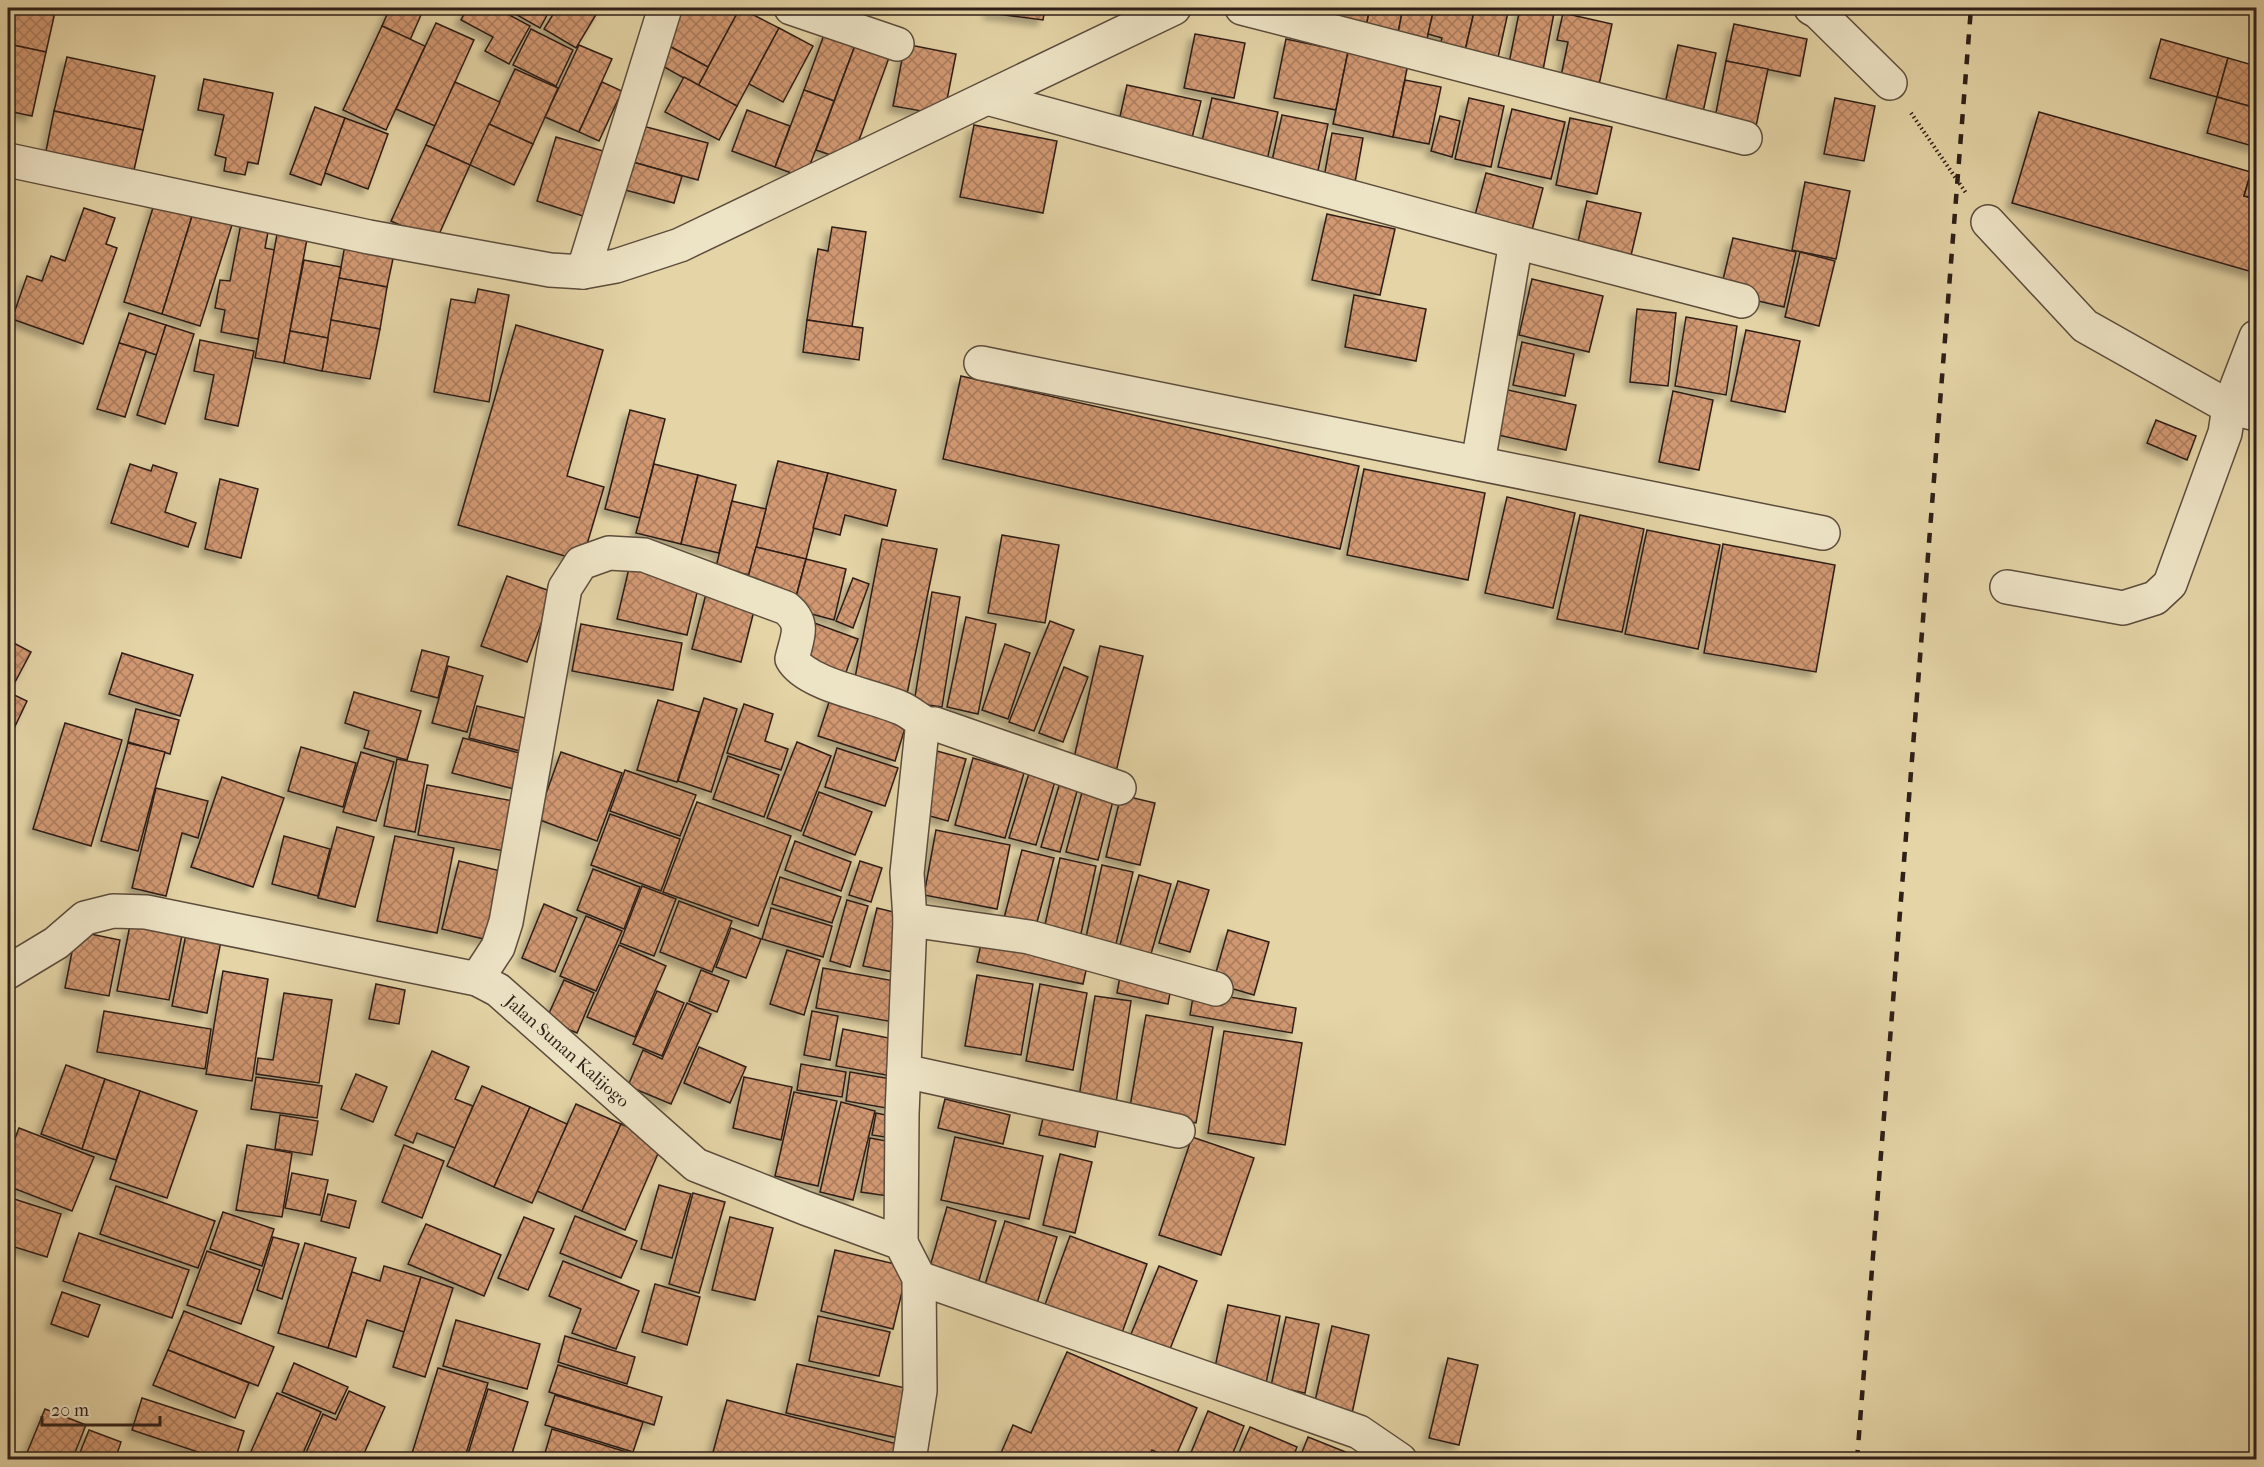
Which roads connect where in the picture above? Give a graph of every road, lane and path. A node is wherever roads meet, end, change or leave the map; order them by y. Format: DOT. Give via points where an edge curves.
graph roads {
  1 [pos="666,8"];
  2 [pos="791,8"];
  3 [pos="1174,8"];
  4 [pos="1242,8"];
  5 [pos="1811,8"];
  6 [pos="897,44"];
  7 [pos="1890,83"];
  8 [pos="987,98"];
  9 [pos="1745,138"];
  10 [pos="8,160"];
  11 [pos="1988,222"];
  12 [pos="1516,242"];
  13 [pos="583,272"];
  14 [pos="1742,302"];
  15 [pos="2256,337"];
  16 [pos="981,363"];
  17 [pos="2242,411"];
  18 [pos="1478,463"];
  19 [pos="1823,533"];
  20 [pos="2007,587"];
  21 [pos="927,724"];
  22 [pos="1119,788"];
  23 [pos="910,920"];
  24 [pos="8,972"];
  25 [pos="477,979"];
  26 [pos="1216,989"];
  27 [pos="904,1071"];
  28 [pos="1178,1131"];
  29 [pos="901,1243"];
  30 [pos="919,1278"];
  31 [pos="909,1460"];
  32 [pos="1400,1460"];
  1 -- 13 [label="street"];
  2 -- 6 [label="street"];
  3 -- 8 [label="street"];
  4 -- 9 [label="street"];
  5 -- 7 [label="street"];
  7 -- 11 [label="path"];
  8 -- 12 [label="street"];
  8 -- 13 [label="street" via="680,245 616,266"];
  10 -- 13 [label="street" via="369,237 550,270"];
  11 -- 17 [label="street" via="2085,326"];
  12 -- 14 [label="street"];
  12 -- 18 [label="street"];
  15 -- 17 [label="street"];
  16 -- 18 [label="street"];
  17 -- 20 [label="street" via="2225,433 2170,584 2155,598 2123,608"];
  18 -- 19 [label="street"];
  21 -- 22 [label="street"];
  21 -- 23 [label="street" via="922,730 907,873"];
  21 -- 25 [label="street" via="902,709 840,690 796,667 792,659 800,625 786,608 644,555 609,553 581,563 565,588 507,922 498,947"];
  23 -- 26 [label="street" via="1029,937"];
  23 -- 27 [label="street"];
  24 -- 25 [label="street, Jalan Sunan Kalijogo" via="56,943 85,918 113,911 146,912"];
  25 -- 29 [label="street, Jalan Sunan Kalijogo" via="498,990 696,1165"];
  27 -- 28 [label="street"];
  27 -- 29 [label="street"];
  29 -- 30 [label="street"];
  30 -- 31 [label="street" via="920,1391"];
  30 -- 32 [label="street" via="1359,1432"];
}
